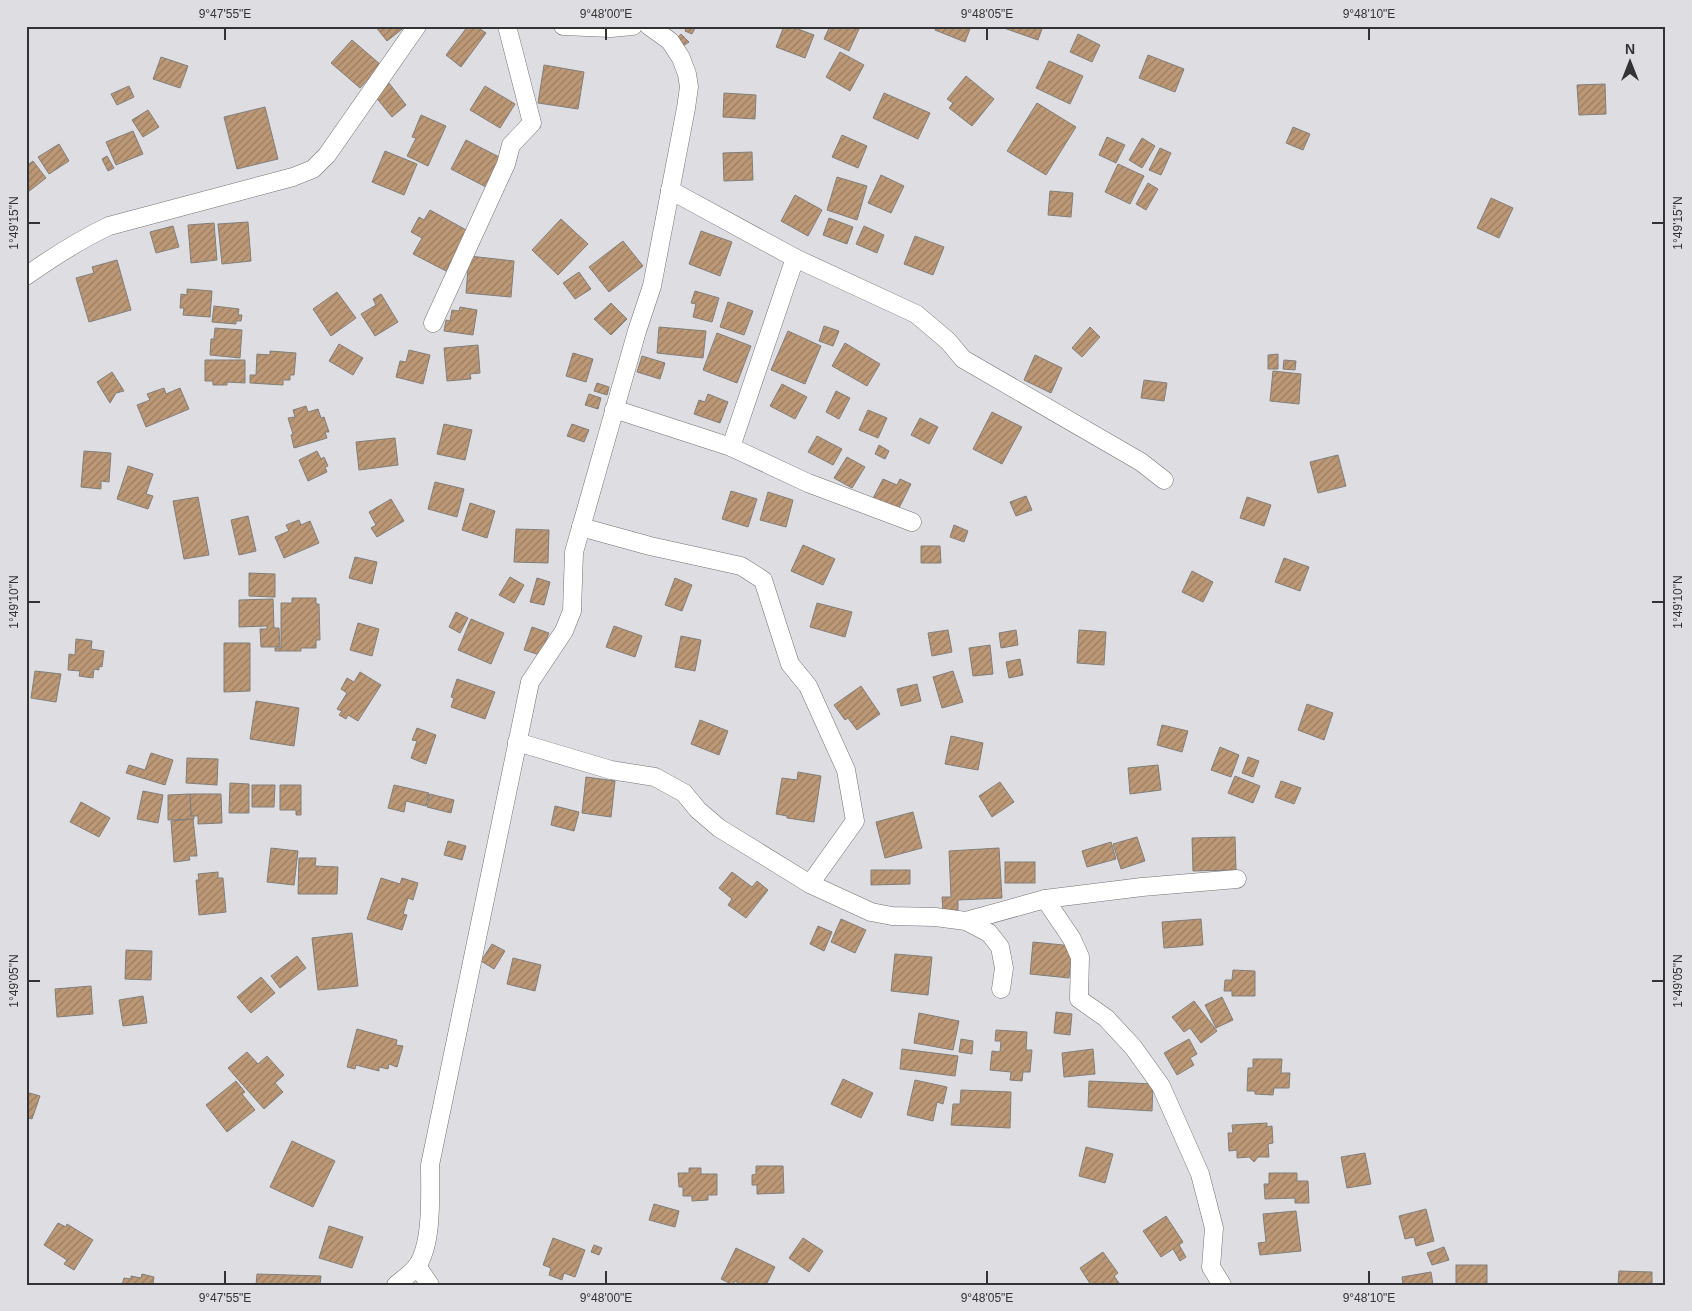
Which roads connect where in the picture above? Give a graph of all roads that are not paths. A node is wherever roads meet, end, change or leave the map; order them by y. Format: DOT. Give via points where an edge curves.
graph roads {
  1 [pos="417,26"];
  2 [pos="507,26"];
  3 [pos="562,26"];
  4 [pos="633,26"];
  5 [pos="649,26"];
  6 [pos="670,190"];
  7 [pos="795,258"];
  8 [pos="26,276"];
  9 [pos="433,323"];
  10 [pos="614,409"];
  11 [pos="731,447"];
  12 [pos="1164,480"];
  13 [pos="912,522"];
  14 [pos="581,527"];
  15 [pos="517,742"];
  16 [pos="1237,879"];
  17 [pos="810,884"];
  18 [pos="1045,899"];
  19 [pos="966,922"];
  20 [pos="1001,989"];
  21 [pos="417,1266"];
  22 [pos="396,1285"];
  23 [pos="430,1285"];
  24 [pos="1222,1285"];
  1 -- 8 [label="street" via="327,155 313,169 109,226 66,248"];
  2 -- 9 [label="street" via="532,123 511,145 506,164"];
  3 -- 4 [label="street"];
  5 -- 6 [label="street" via="670,41 681,58 688,80 686,108"];
  6 -- 7 [label="street"];
  6 -- 10 [label="street" via="652,286"];
  7 -- 11 [label="street"];
  7 -- 12 [label="street" via="916,314 948,341 963,359 1141,462"];
  10 -- 11 [label="street"];
  10 -- 14 [label="street"];
  11 -- 13 [label="street" via="808,483"];
  14 -- 15 [label="street" via="574,552 572,611 564,631 530,682"];
  14 -- 17 [label="street" via="741,566 763,580 790,664 808,686 846,770 855,821"];
  15 -- 17 [label="street" via="611,770 655,777 684,793 719,828"];
  15 -- 21 [label="street" via="430,1165 426,1246"];
  16 -- 18 [label="street" via="1142,886"];
  17 -- 19 [label="street" via="870,912"];
  18 -- 19 [label="street"];
  18 -- 24 [label="street" via="1080,957 1079,999 1120,1032 1161,1086 1200,1174 1214,1228 1211,1266"];
  19 -- 20 [label="street" via="989,933 1000,947 1004,968"];
  21 -- 22 [label="street"];
  21 -- 23 [label="street"];
}
